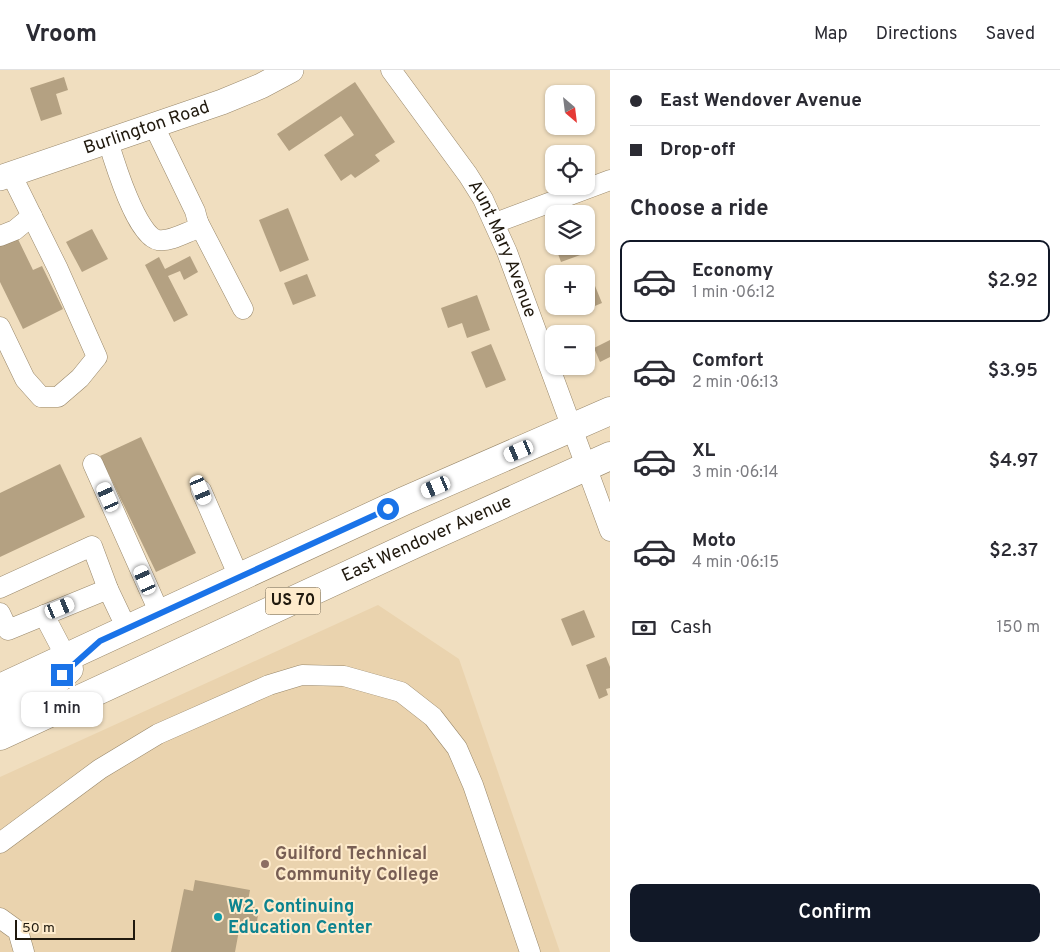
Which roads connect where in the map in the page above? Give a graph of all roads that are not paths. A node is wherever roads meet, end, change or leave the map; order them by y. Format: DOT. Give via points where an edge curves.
graph roads {
  1 [pos="291,70"];
  2 [pos="392,70"];
  3 [pos="154,126"];
  4 [pos="108,141"];
  5 [pos="5,176"];
  6 [pos="610,180"];
  7 [pos="32,216"];
  8 [pos="198,222"];
  9 [pos="495,223"];
  10 [pos="0,236"];
  11 [pos="243,309"];
  12 [pos="0,327"];
  13 [pos="610,411"];
  14 [pos="572,428"];
  15 [pos="598,462"];
  16 [pos="93,464"];
  17 [pos="201,490"];
  18 [pos="610,531"];
  19 [pos="239,577"];
  20 [pos="0,588"];
  21 [pos="108,589"];
  22 [pos="0,613"];
  23 [pos="160,614"];
  24 [pos="44,615"];
  25 [pos="127,629"];
  26 [pos="100,641"];
  27 [pos="66,657"];
  28 [pos="0,688"];
  29 [pos="0,709"];
  30 [pos="0,736"];
  31 [pos="0,843"];
  32 [pos="0,918"];
  33 [pos="24,952"];
  34 [pos="530,952"];
  1 -- 3 [label="main road, Burlington Road" via="222,102"];
  2 -- 9 [label="street, Aunt Mary Avenue" via="468,175"];
  3 -- 4 [label="main road, Burlington Road"];
  3 -- 8 [label="street" via="196,211"];
  4 -- 5 [label="main road, Burlington Road"];
  4 -- 8 [label="street" via="122,186 150,236 165,240 196,229"];
  5 -- 7 [label="street"];
  6 -- 9 [label="street"];
  7 -- 10 [label="street" via="15,230"];
  7 -- 12 [label="street" via="97,357 58,397 42,397 25,379"];
  8 -- 11 [label="street"];
  9 -- 14 [label="street, Aunt Mary Avenue"];
  13 -- 14 [label="highway, US 70"];
  14 -- 15 [label="street, Aunt Mary Avenue"];
  14 -- 19 [label="highway, US 70"];
  15 -- 18 [label="street, Aunt Mary Avenue"];
  15 -- 30 [label="highway, East Wendover Avenue / US 70"];
  16 -- 23 [label="street"];
  17 -- 19 [label="street"];
  19 -- 23 [label="highway, US 70"];
  20 -- 21 [label="street" via="92,546"];
  21 -- 24 [label="street"];
  21 -- 25 [label="street"];
  22 -- 24 [label="street" via="8,630"];
  23 -- 25 [label="highway, US 70"];
  24 -- 27 [label="street"];
  25 -- 26 [label="highway, US 70"];
  26 -- 27 [label="highway, US 70"];
  26 -- 29 [label="highway" via="50,686"];
  27 -- 28 [label="highway, US 70"];
  31 -- 34 [label="street" via="100,769 158,734 269,685 302,675 344,676 401,692 433,717 457,748 473,785"];
  32 -- 33 [label="street" via="18,931"];
}
